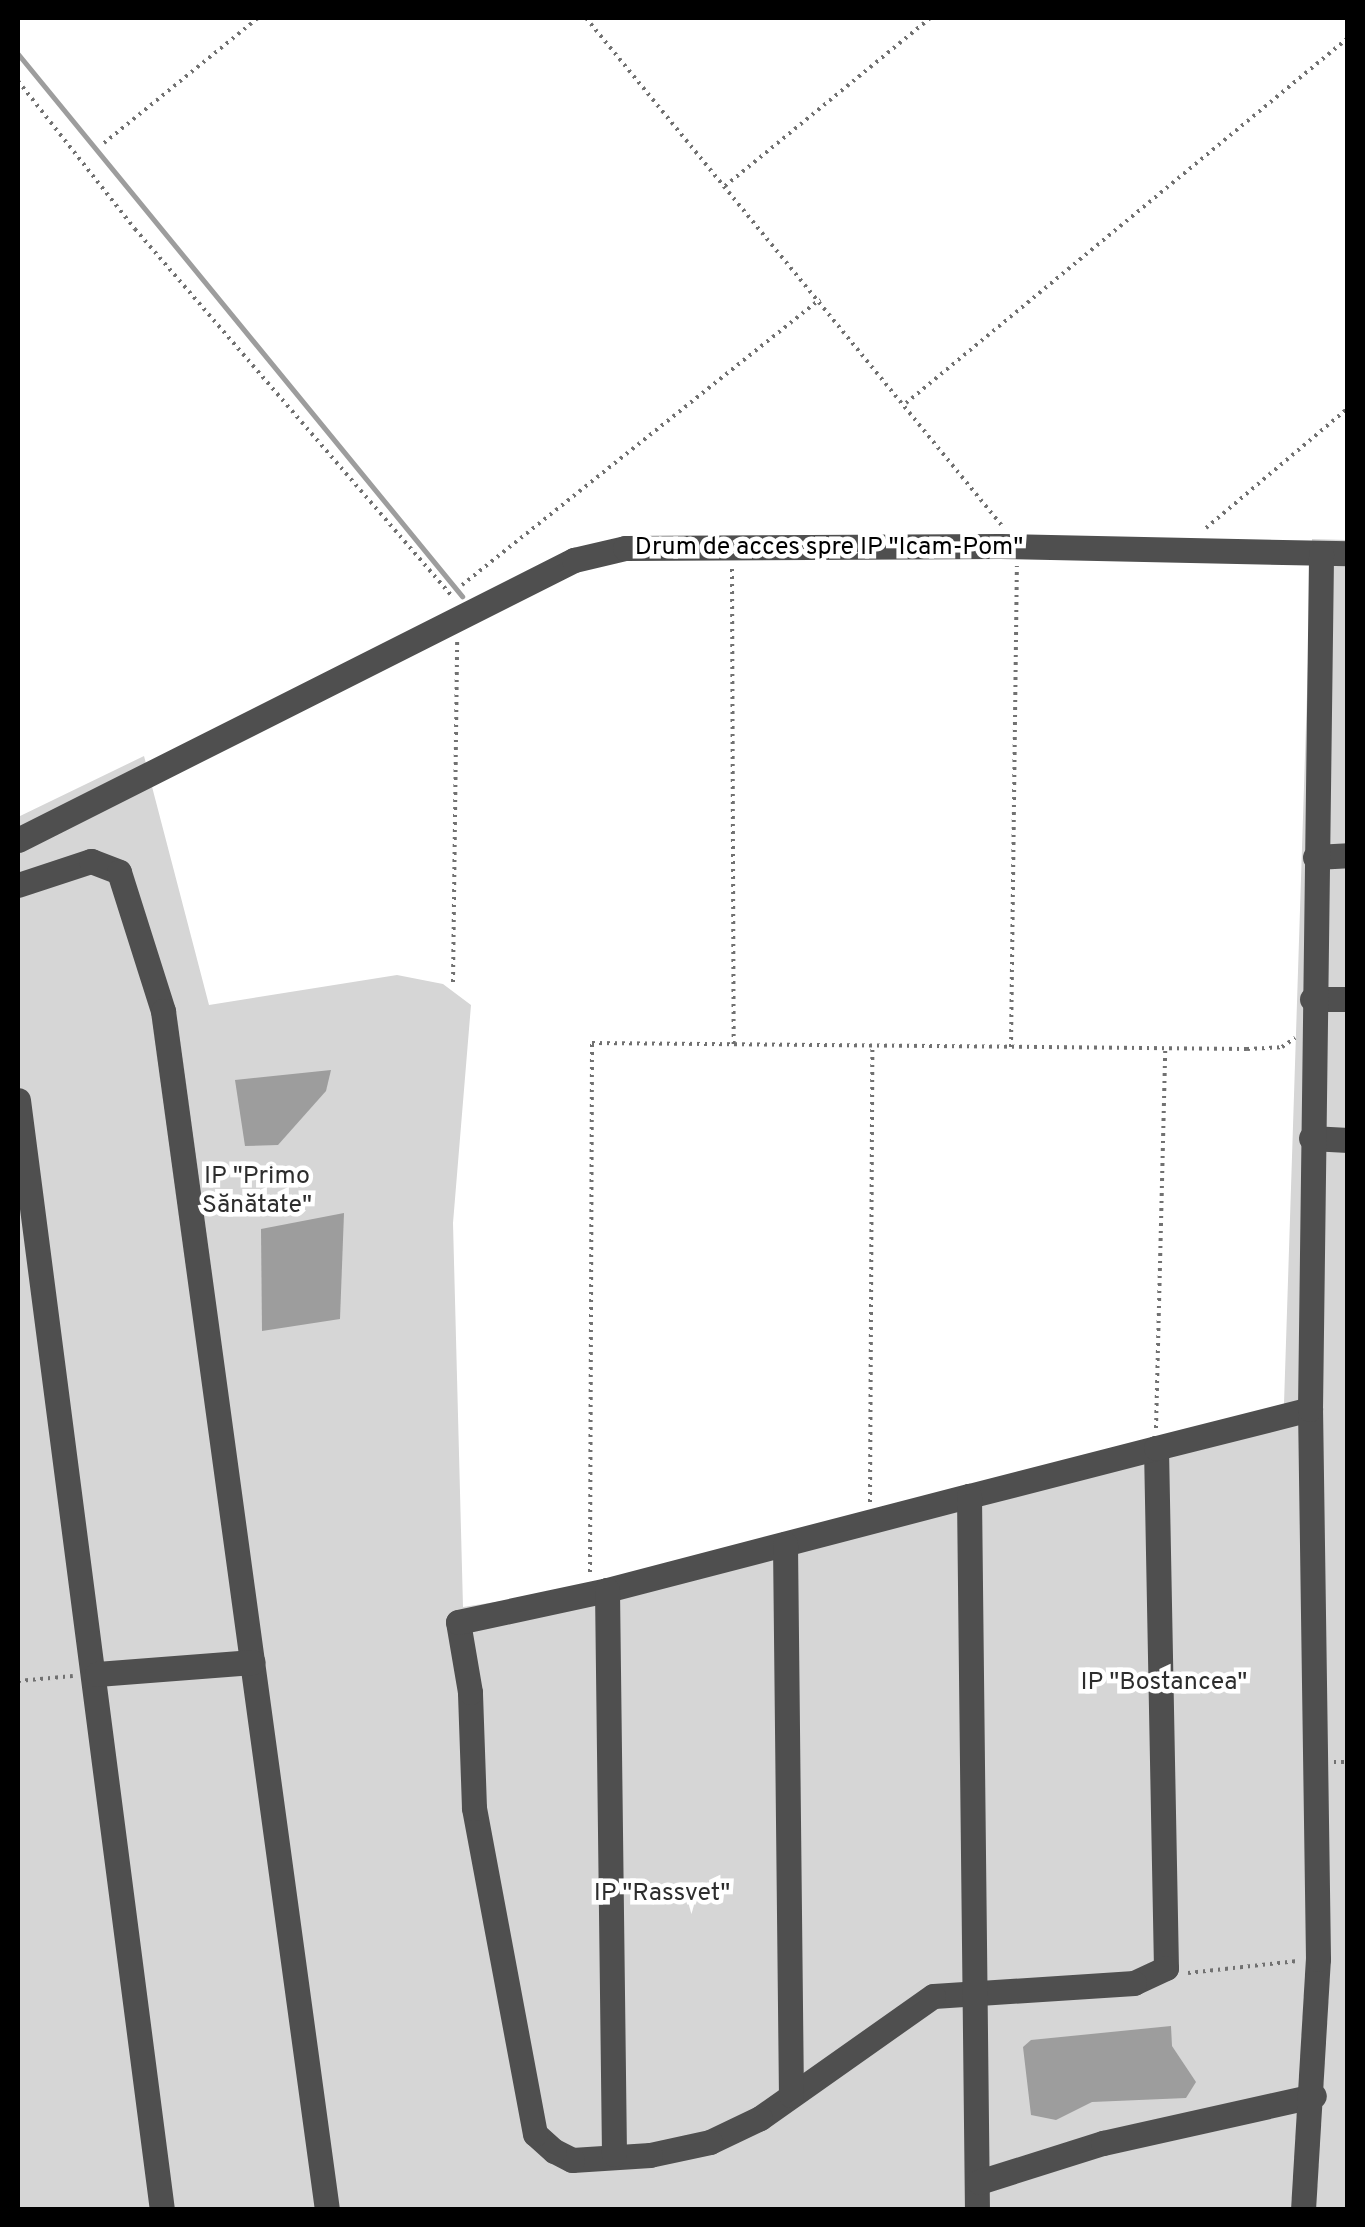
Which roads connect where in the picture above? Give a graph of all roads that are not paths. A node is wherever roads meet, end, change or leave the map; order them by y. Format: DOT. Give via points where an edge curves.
graph roads {
  1 [pos="1320,553"];
  2 [pos="1348,553"];
  3 [pos="18,840"];
  4 [pos="1348,856"];
  5 [pos="1315,857"];
  6 [pos="18,885"];
  7 [pos="1312,999"];
  8 [pos="1348,999"];
  9 [pos="18,1100"];
  10 [pos="1311,1138"];
  11 [pos="1348,1140"];
  12 [pos="1310,1409"];
  13 [pos="1156,1448"];
  14 [pos="969,1496"];
  15 [pos="785,1544"];
  16 [pos="599,1592"];
  17 [pos="253,1662"];
  18 [pos="98,1674"];
  19 [pos="972,1995"];
  20 [pos="791,2095"];
  21 [pos="1314,2096"];
  22 [pos="614,2154"];
  23 [pos="979,2182"];
  24 [pos="162,2210"];
  25 [pos="327,2210"];
  26 [pos="976,2210"];
  27 [pos="1303,2210"];
  1 -- 2 [label="street, Drum de acces spre IP \"Icam-Pom\""];
  1 -- 3 [label="street, Drum de acces spre IP \"Icam-Pom\"" via="625,548 574,560"];
  1 -- 5 [label="street"];
  4 -- 5 [label="street"];
  5 -- 7 [label="street"];
  6 -- 17 [label="street" via="91,861 119,872 163,1011"];
  7 -- 8 [label="street"];
  7 -- 10 [label="street"];
  9 -- 18 [label="street"];
  10 -- 11 [label="street"];
  10 -- 12 [label="street"];
  12 -- 13 [label="street"];
  12 -- 21 [label="street"];
  13 -- 14 [label="street"];
  13 -- 19 [label="street" via="1162,1973"];
  14 -- 15 [label="street"];
  14 -- 19 [label="street"];
  15 -- 16 [label="street"];
  15 -- 20 [label="street"];
  16 -- 22 [label="street"];
  16 -- 22 [label="street" via="458,1622 470,1692 474,1808 534,2134 572,2160"];
  17 -- 18 [label="street"];
  17 -- 25 [label="street"];
  18 -- 24 [label="street"];
  19 -- 20 [label="street" via="933,1996"];
  19 -- 23 [label="street"];
  20 -- 22 [label="street" via="710,2142"];
  21 -- 23 [label="street" via="1102,2143"];
  21 -- 27 [label="street"];
  23 -- 26 [label="street"];
}
